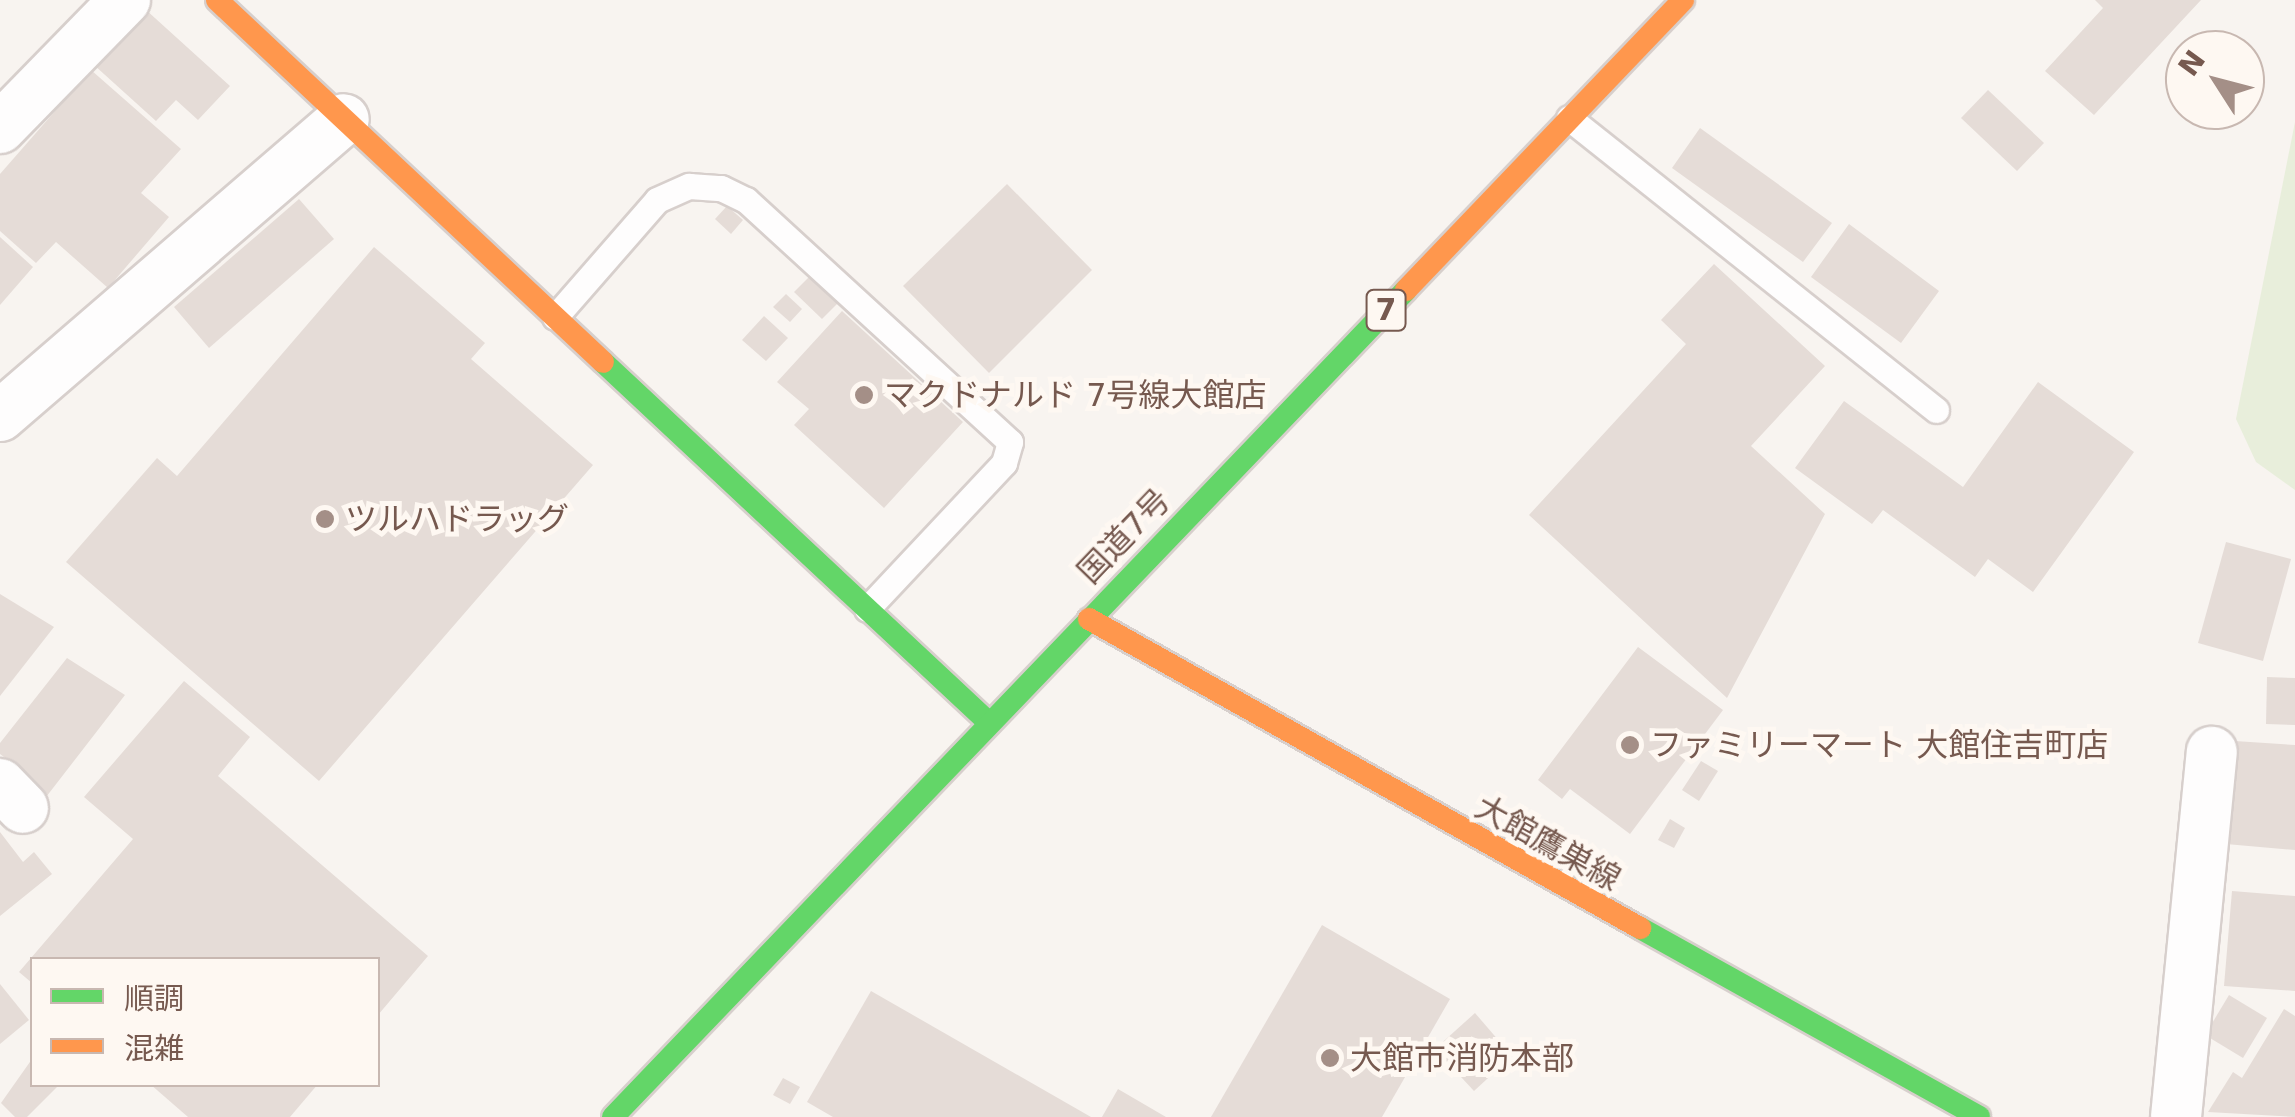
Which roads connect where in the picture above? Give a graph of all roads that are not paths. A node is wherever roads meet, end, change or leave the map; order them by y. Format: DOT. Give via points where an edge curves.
graph roads {
  1 [pos="125,0"];
  2 [pos="1683,0"];
  3 [pos="220,1"];
  4 [pos="1569,118"];
  5 [pos="344,119"];
  6 [pos="0,128"];
  7 [pos="554,316"];
  8 [pos="1936,410"];
  9 [pos="0,416"];
  10 [pos="867,610"];
  11 [pos="1089,619"];
  12 [pos="986,720"];
  13 [pos="2212,752"];
  14 [pos="613,1117"];
  15 [pos="1979,1117"];
  16 [pos="2176,1117"];
  1 -- 6 [label="street"];
  2 -- 4 [label="main road, 国道7号 / 7"];
  3 -- 5 [label="main road"];
  4 -- 8 [label="lane"];
  4 -- 11 [label="main road, 国道7号 / 7"];
  5 -- 7 [label="main road"];
  5 -- 9 [label="street"];
  7 -- 10 [label="main road"];
  7 -- 10 [label="lane" via="657,200 689,186 721,188 746,200 1010,442 1004,463"];
  10 -- 12 [label="main road"];
  11 -- 12 [label="main road, 国道7号 / 7"];
  11 -- 15 [label="main road, 大館鷹巣線"];
  12 -- 14 [label="main road, 国道7号 / 7"];
  13 -- 16 [label="street"];
}
